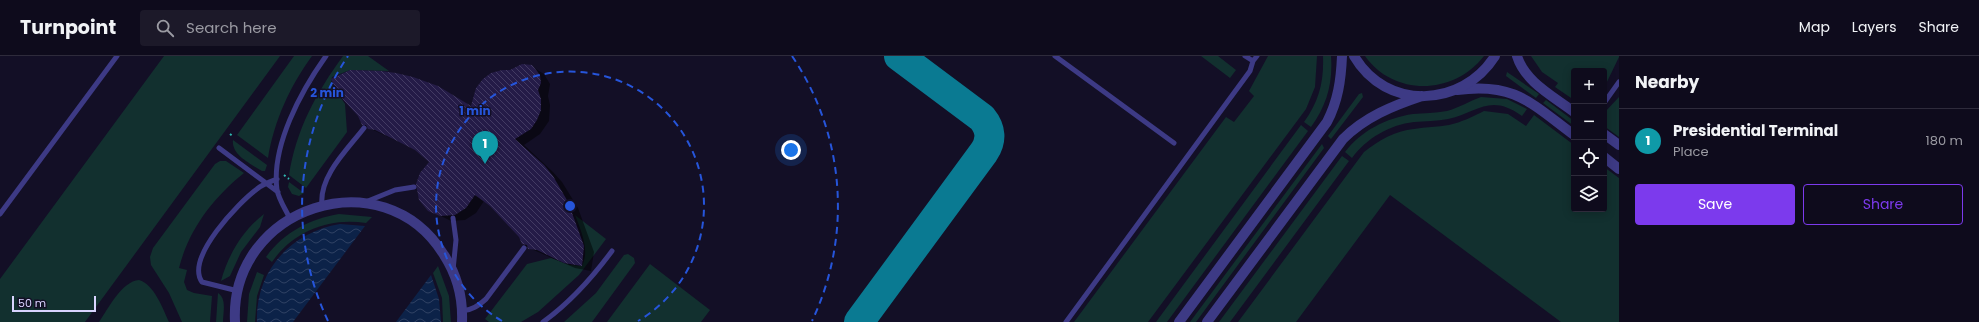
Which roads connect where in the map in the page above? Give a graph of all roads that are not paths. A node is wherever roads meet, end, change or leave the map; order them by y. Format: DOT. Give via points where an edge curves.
graph roads {
  1 [pos="117,56"];
  2 [pos="326,56"];
  3 [pos="1055,56"];
  4 [pos="1245,56"];
  5 [pos="1257,56"];
  6 [pos="1342,56"];
  7 [pos="1354,56"];
  8 [pos="1495,56"];
  9 [pos="1517,56"];
  10 [pos="1253,61"];
  11 [pos="1619,82"];
  12 [pos="1457,90"];
  13 [pos="1422,96"];
  14 [pos="1607,99"];
  15 [pos="1571,110"];
  16 [pos="364,128"];
  17 [pos="1571,133"];
  18 [pos="1607,136"];
  19 [pos="1174,144"];
  20 [pos="1619,145"];
  21 [pos="219,148"];
  22 [pos="1607,159"];
  23 [pos="1619,169"];
  24 [pos="277,179"];
  25 [pos="266,183"];
  26 [pos="414,188"];
  27 [pos="278,192"];
  28 [pos="362,203"];
  29 [pos="322,205"];
  30 [pos="0,214"];
  31 [pos="453,218"];
  32 [pos="290,219"];
  33 [pos="524,248"];
  34 [pos="612,251"];
  35 [pos="453,271"];
  36 [pos="238,291"];
  37 [pos="462,311"];
  38 [pos="235,322"];
  39 [pos="462,322"];
  40 [pos="543,322"];
  41 [pos="1066,322"];
  42 [pos="1179,322"];
  43 [pos="1207,322"];
  1 -- 30 [label="lane"];
  2 -- 24 [label="lane" via="304,89 291,118 281,150"];
  3 -- 19 [label="lane"];
  4 -- 10 [label="lane"];
  5 -- 10 [label="lane"];
  6 -- 42 [label="street" via="1340,88 1327,122"];
  7 -- 13 [label="street" via="1366,72 1380,83 1400,93"];
  8 -- 12 [label="street" via="1479,76"];
  9 -- 15 [label="street" via="1521,67 1532,81"];
  10 -- 41 [label="lane" via="1250,70"];
  11 -- 14 [label="lane"];
  12 -- 13 [label="street" via="1440,95"];
  12 -- 17 [label="street" via="1488,88 1515,94"];
  13 -- 43 [label="street" via="1376,114 1343,139"];
  16 -- 29 [label="lane" via="326,179 321,197"];
  18 -- 20 [label="street"];
  21 -- 25 [label="lane"];
  22 -- 23 [label="street"];
  24 -- 25 [label="lane"];
  24 -- 27 [label="lane"];
  25 -- 27 [label="lane"];
  25 -- 36 [label="lane" via="245,199 225,220 200,265 199,274 202,282"];
  26 -- 28 [label="lane" via="395,190"];
  27 -- 32 [label="lane"];
  28 -- 29 [label="street"];
  28 -- 35 [label="street" via="390,210 416,225 438,246"];
  29 -- 32 [label="street"];
  31 -- 35 [label="lane" via="456,240"];
  32 -- 36 [label="street" via="257,248 245,269"];
  33 -- 37 [label="lane" via="486,299 479,306"];
  34 -- 40 [label="lane" via="583,288"];
  35 -- 37 [label="street"];
  36 -- 38 [label="street"];
  37 -- 39 [label="street"];
}
